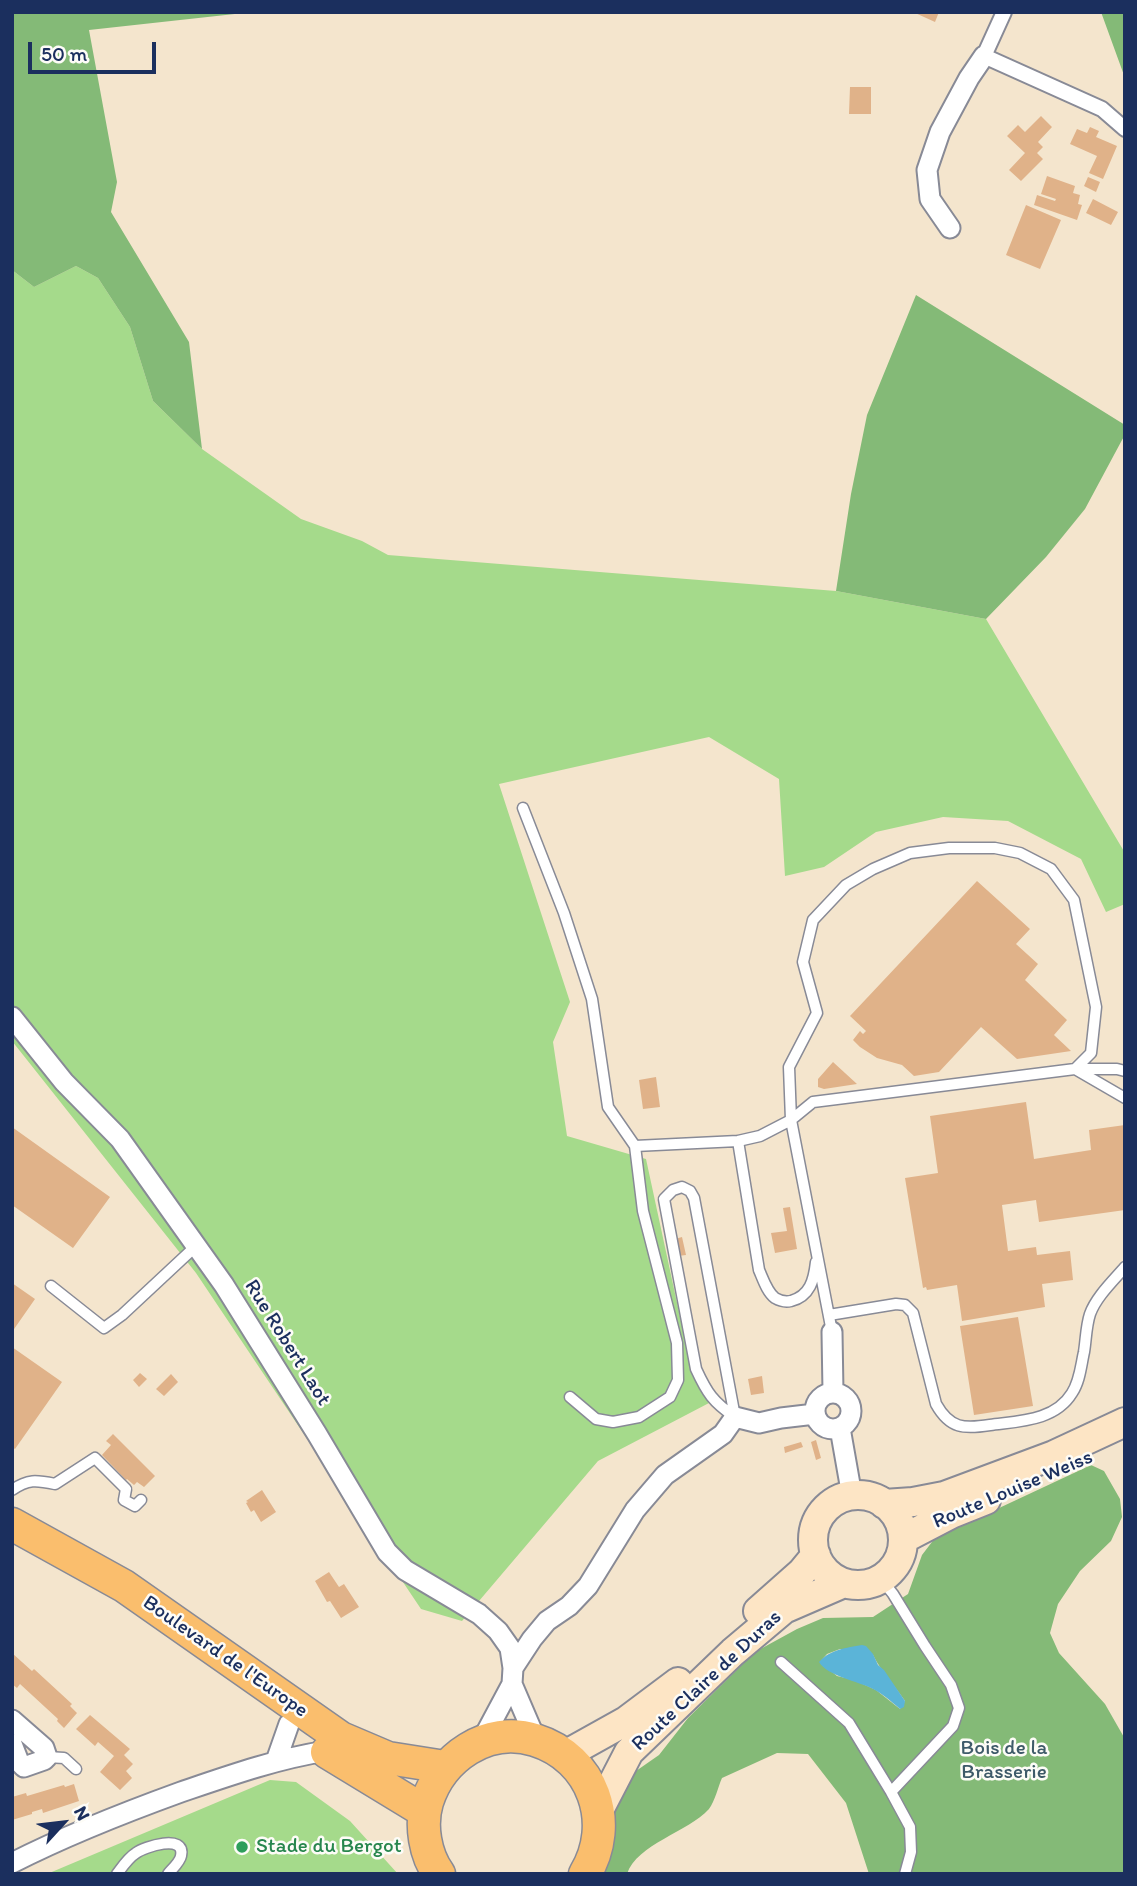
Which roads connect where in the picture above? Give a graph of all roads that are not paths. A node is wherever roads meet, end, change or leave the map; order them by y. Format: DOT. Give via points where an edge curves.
graph roads {
  1 [pos="1004,12"];
  2 [pos="984,57"];
  3 [pos="1125,129"];
  4 [pos="950,228"];
  5 [pos="523,808"];
  6 [pos="12,1017"];
  7 [pos="1075,1069"];
  8 [pos="1125,1072"];
  9 [pos="1125,1098"];
  10 [pos="791,1120"];
  11 [pos="738,1141"];
  12 [pos="635,1146"];
  13 [pos="196,1246"];
  14 [pos="817,1255"];
  15 [pos="1125,1267"];
  16 [pos="51,1286"];
  17 [pos="831,1324"];
  18 [pos="834,1392"];
  19 [pos="570,1397"];
  20 [pos="815,1413"];
  21 [pos="735,1418"];
  22 [pos="1125,1422"];
  23 [pos="840,1428"];
  24 [pos="1125,1442"];
  25 [pos="12,1490"];
  26 [pos="852,1496"];
  27 [pos="141,1500"];
  28 [pos="884,1504"];
  29 [pos="12,1524"];
  30 [pos="12,1539"];
  31 [pos="903,1539"];
  32 [pos="816,1555"];
  33 [pos="881,1579"];
  34 [pos="844,1583"];
  35 [pos="781,1662"];
  36 [pos="512,1676"];
  37 [pos="12,1720"];
  38 [pos="289,1724"];
  39 [pos="536,1740"];
  40 [pos="481,1742"];
  41 [pos="12,1744"];
  42 [pos="326,1751"];
  43 [pos="565,1755"];
  44 [pos="47,1757"];
  45 [pos="276,1761"];
  46 [pos="445,1767"];
  47 [pos="76,1769"];
  48 [pos="891,1792"];
  49 [pos="599,1810"];
  50 [pos="424,1811"];
  51 [pos="12,1863"];
  52 [pos="117,1874"];
  53 [pos="168,1874"];
  54 [pos="439,1874"];
  55 [pos="585,1874"];
  56 [pos="905,1874"];
  1 -- 2 [label="street"];
  2 -- 3 [label="street" via="1102,109"];
  2 -- 4 [label="street" via="940,132 928,170 930,198"];
  5 -- 12 [label="lane" via="592,999 608,1107"];
  6 -- 13 [label="street, Rue Robert Laot" via="64,1082 120,1139"];
  7 -- 8 [label="lane"];
  7 -- 9 [label="lane"];
  7 -- 10 [label="lane" via="813,1102"];
  7 -- 10 [label="lane" via="1091,1053 1096,1007 1074,900 1051,869 1020,853 995,848 910,853 846,885 813,920 803,962 817,1013 789,1067"];
  10 -- 11 [label="lane"];
  10 -- 14 [label="lane"];
  11 -- 12 [label="lane"];
  11 -- 14 [label="lane" via="759,1270 766,1288 786,1302 799,1299 815,1275"];
  12 -- 19 [label="lane" via="643,1211 677,1343 678,1380 670,1397 639,1417 613,1422 596,1419"];
  13 -- 16 [label="lane" via="104,1328"];
  13 -- 36 [label="street, Rue Robert Laot" via="387,1552 405,1570 479,1614 498,1631 510,1648"];
  14 -- 17 [label="lane"];
  15 -- 17 [label="lane" via="1089,1316 1073,1392 1041,1418 973,1428 957,1426 943,1416 913,1314 905,1305"];
  17 -- 18 [label="street"];
  18 -- 20 [label="street" via="822,1396"];
  18 -- 23 [label="street" via="845,1396 851,1406 849,1419"];
  20 -- 21 [label="street" via="758,1423"];
  20 -- 23 [label="street" via="821,1425"];
  21 -- 21 [label="lane" via="694,1198 690,1191 673,1190 664,1199 696,1369 716,1404"];
  21 -- 36 [label="street" via="723,1434 665,1475 635,1510 588,1586 532,1639"];
  22 -- 28 [label="main road, Route Louise Weiss" via="1054,1455 944,1496"];
  23 -- 26 [label="street"];
  24 -- 31 [label="main road, Route Louise Weiss" via="951,1514"];
  25 -- 27 [label="lane" via="23,1482 55,1484 95,1458 126,1489 124,1500 135,1506"];
  26 -- 28 [label="main road"];
  26 -- 32 [label="main road" via="824,1512 814,1532"];
  28 -- 31 [label="main road" via="898,1520"];
  29 -- 46 [label="main road, Boulevard de l'Europe" via="124,1586 341,1738 388,1758"];
  30 -- 38 [label="main road, Boulevard de l'Europe" via="125,1605"];
  31 -- 33 [label="main road" via="900,1558"];
  32 -- 34 [label="main road" via="827,1572"];
  32 -- 43 [label="main road, Route Claire de Duras" via="675,1685 626,1721"];
  33 -- 34 [label="main road" via="863,1585"];
  33 -- 48 [label="lane" via="951,1685 959,1708 953,1726"];
  34 -- 49 [label="main road, Route Claire de Duras" via="784,1609 733,1652 629,1752"];
  35 -- 48 [label="lane" via="849,1723"];
  36 -- 39 [label="street, Rue Robert Laot"];
  36 -- 40 [label="street"];
  37 -- 44 [label="street" via="44,1748"];
  38 -- 42 [label="main road, Boulevard de l'Europe"];
  38 -- 45 [label="street"];
  39 -- 40 [label="main road" via="502,1737"];
  39 -- 43 [label="main road"];
  40 -- 46 [label="main road"];
  41 -- 44 [label="street" via="24,1767"];
  42 -- 45 [label="street"];
  42 -- 50 [label="main road, Boulevard de l'Europe"];
  43 -- 49 [label="main road" via="581,1770"];
  44 -- 47 [label="lane" via="64,1758"];
  45 -- 51 [label="street" via="106,1820"];
  46 -- 50 [label="main road"];
  48 -- 56 [label="lane" via="910,1827 911,1852"];
  49 -- 55 [label="main road" via="600,1836"];
  50 -- 54 [label="main road" via="424,1839"];
  52 -- 53 [label="lane" via="140,1850 172,1843 181,1857"];
}
